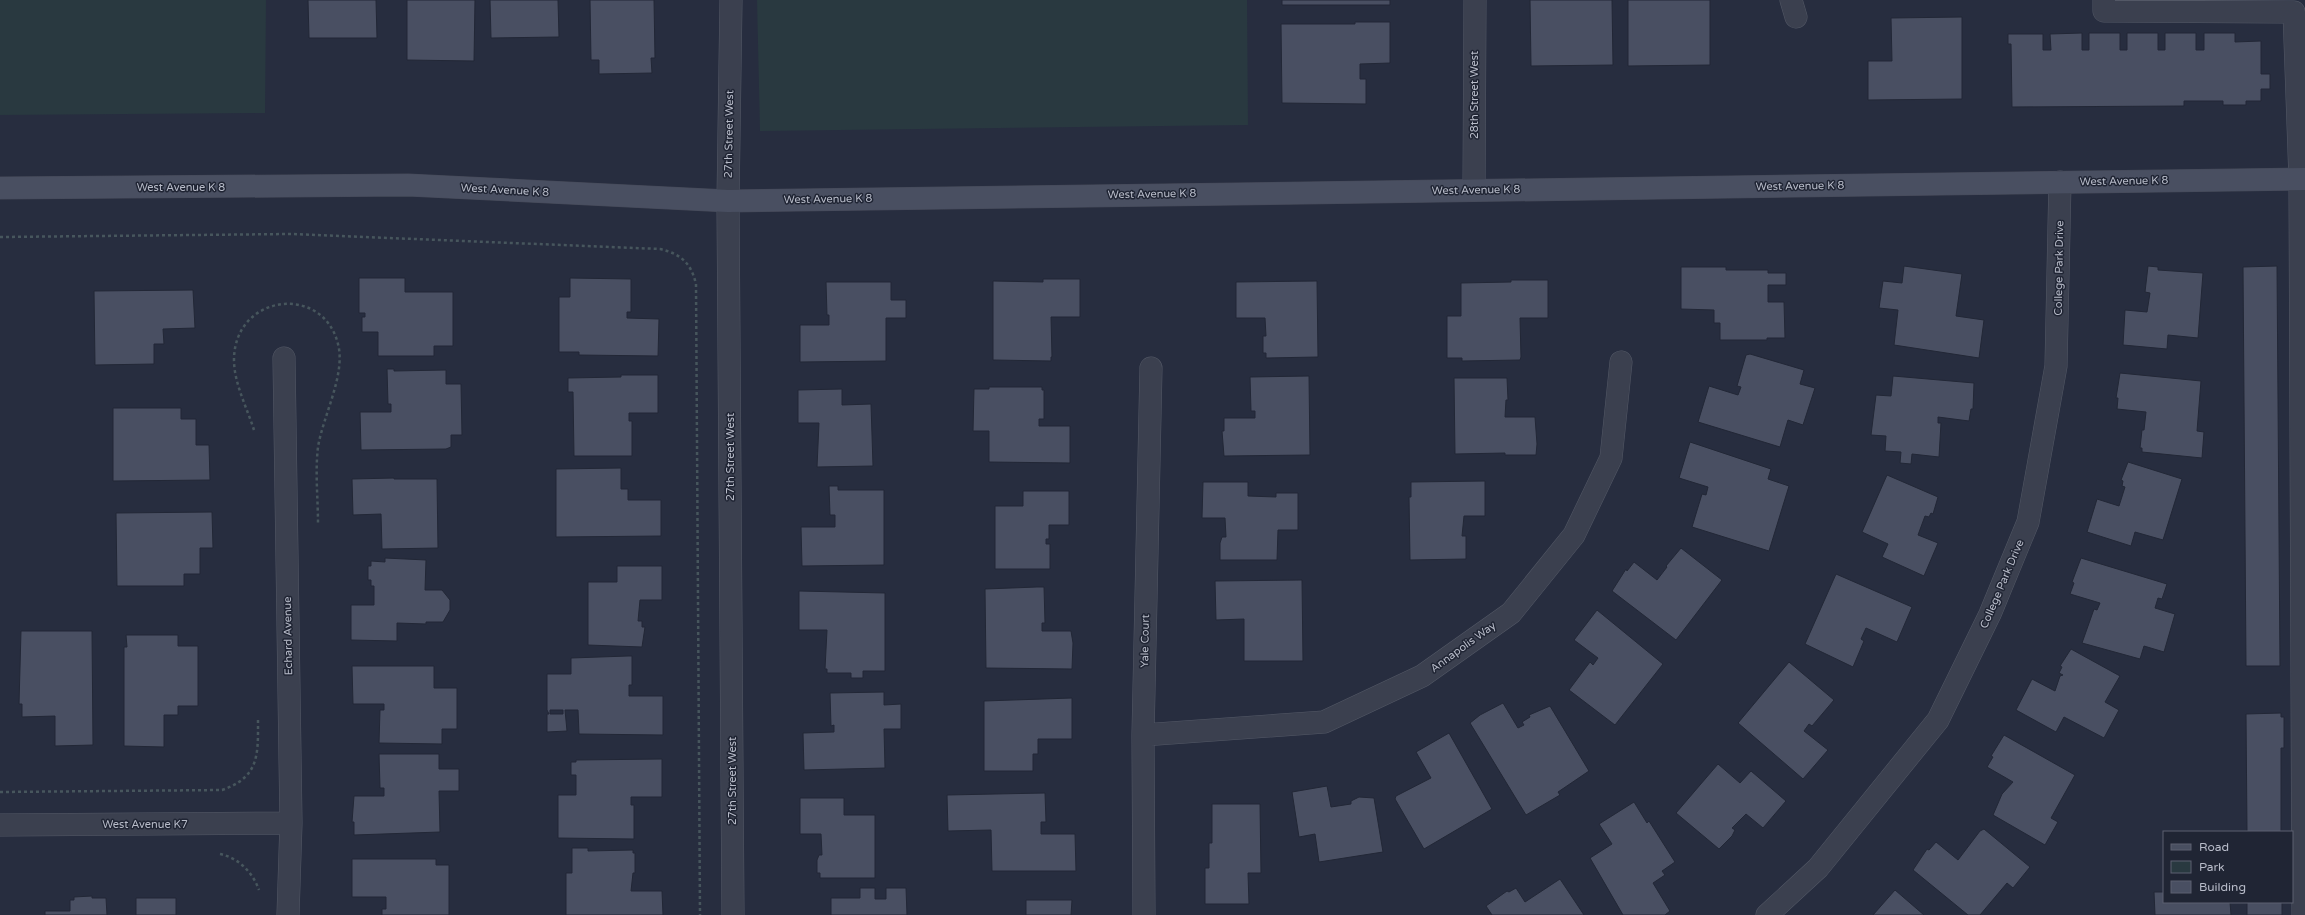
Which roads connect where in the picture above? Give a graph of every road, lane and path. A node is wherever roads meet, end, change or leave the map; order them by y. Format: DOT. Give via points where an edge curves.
graph roads {
  1 [pos="731,0"];
  2 [pos="1475,0"];
  3 [pos="2104,0"];
  4 [pos="2297,8"];
  5 [pos="2302,179"];
  6 [pos="2060,182"];
  7 [pos="0,188"];
  8 [pos="1474,190"];
  9 [pos="728,201"];
  10 [pos="0,237"];
  11 [pos="284,358"];
  12 [pos="1621,362"];
  13 [pos="1151,368"];
  14 [pos="1144,735"];
  15 [pos="291,823"];
  16 [pos="0,825"];
  17 [pos="214,854"];
  18 [pos="258,896"];
  19 [pos="288,915"];
  20 [pos="700,915"];
  21 [pos="733,915"];
  22 [pos="1144,915"];
  23 [pos="1767,915"];
  24 [pos="2303,915"];
  1 -- 9 [label="street, 27th Street West"];
  2 -- 8 [label="street, 28th Street West"];
  3 -- 4 [label="street" via="2104,10"];
  4 -- 5 [label="street"];
  5 -- 6 [label="street, West Avenue K 8"];
  5 -- 24 [label="street"];
  6 -- 8 [label="street, West Avenue K 8"];
  6 -- 23 [label="street, College Park Drive" via="2056,366 2028,522 1990,614 1938,720 1818,868"];
  7 -- 9 [label="street, West Avenue K 8" via="408,185"];
  8 -- 9 [label="street, West Avenue K 8"];
  9 -- 21 [label="street, 27th Street West"];
  10 -- 20 [label="path" via="291,234 660,250 674,253 686,260 694,273 696,284"];
  11 -- 15 [label="street, Echard Avenue"];
  12 -- 14 [label="street, Annapolis Way" via="1611,458 1574,535 1511,613 1422,676 1324,722"];
  13 -- 14 [label="street, Yale Court"];
  14 -- 22 [label="street, Yale Court"];
  15 -- 16 [label="street, West Avenue K7"];
  15 -- 19 [label="street, Echard Avenue"];
  17 -- 18 [label="path" via="222,854 245,868 254,879 259,890"];
}
